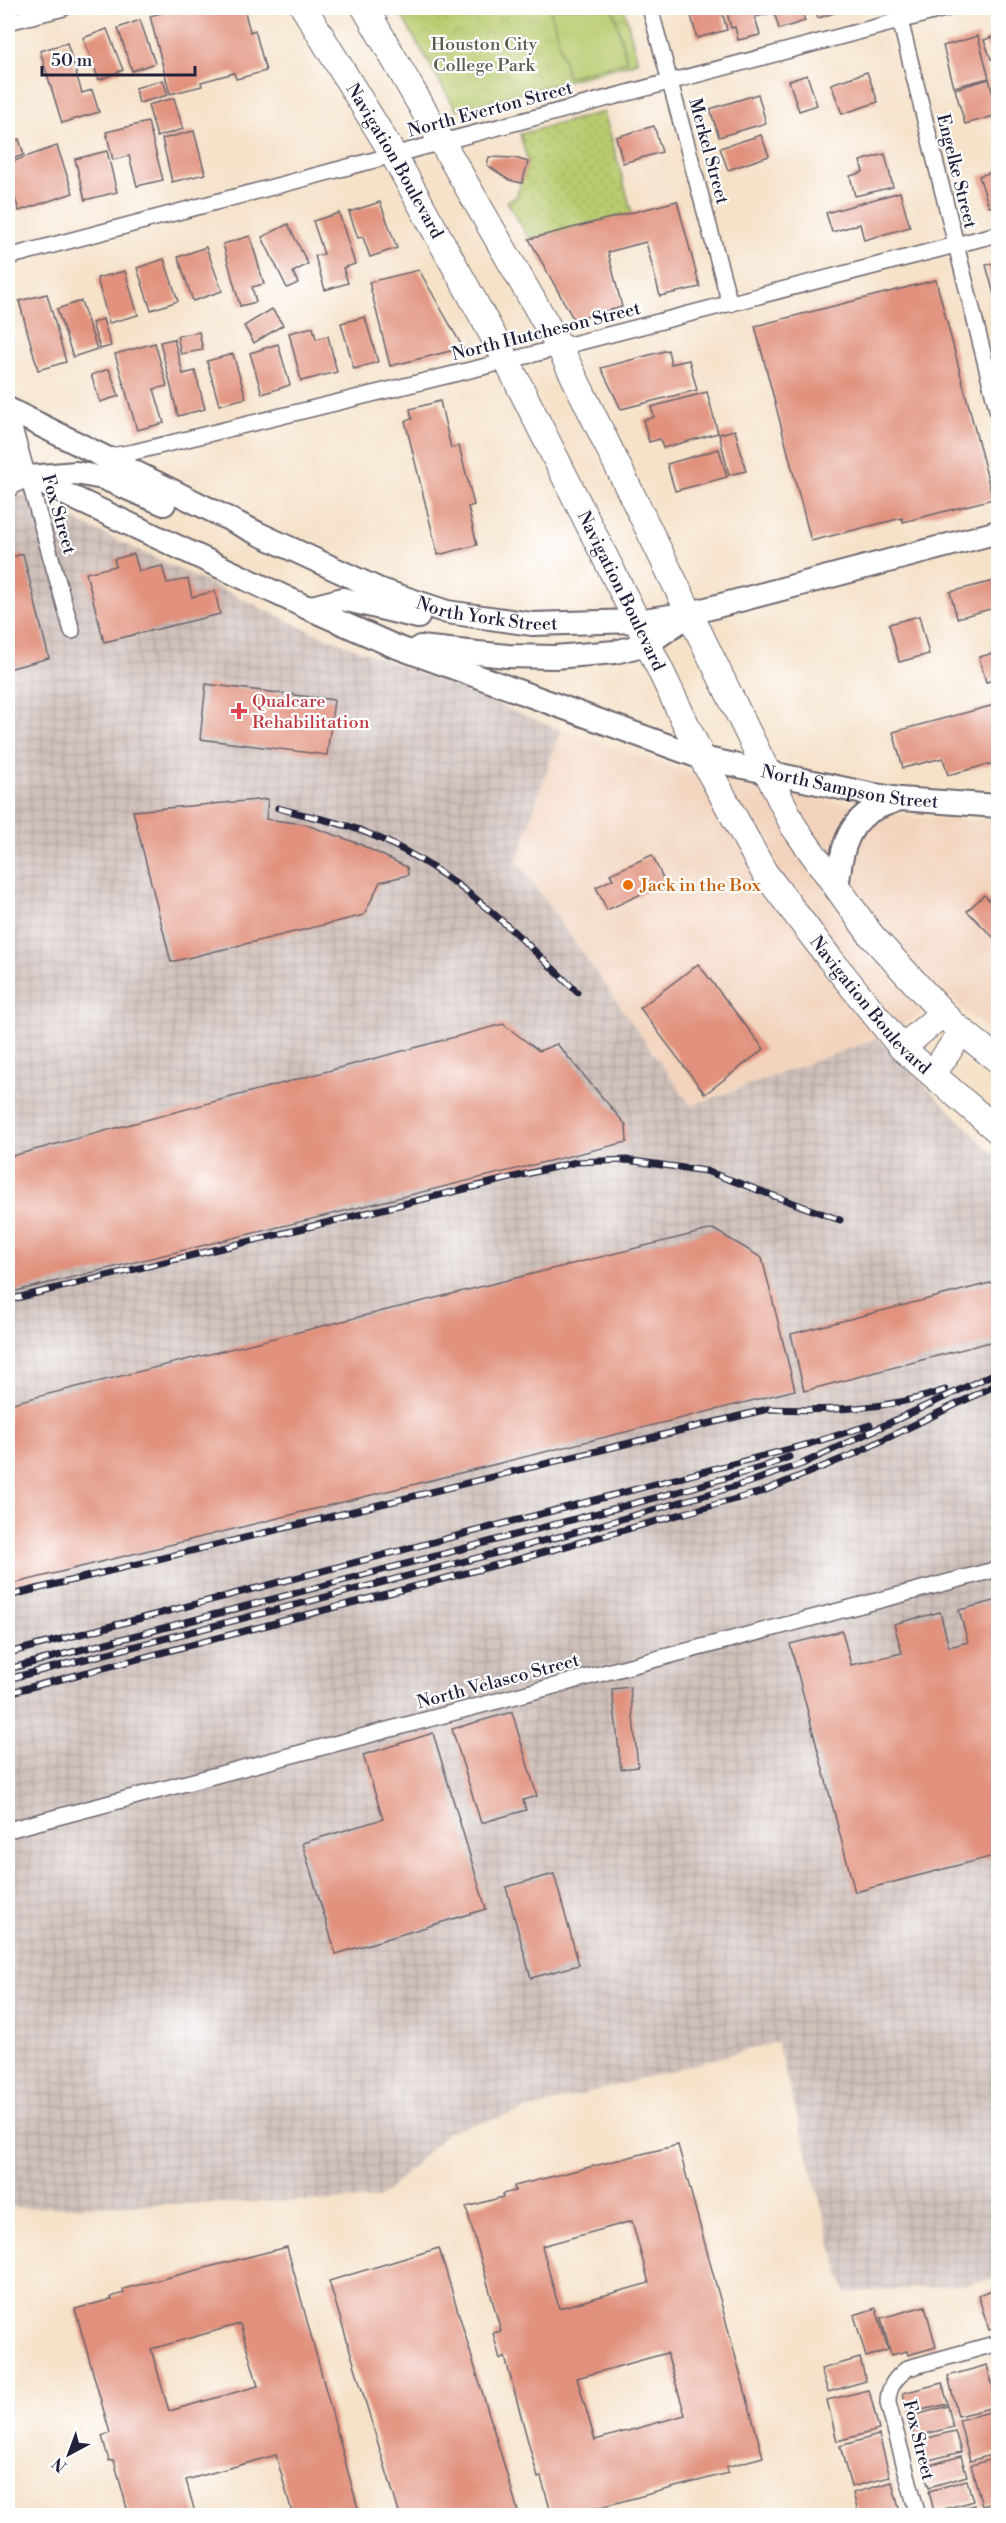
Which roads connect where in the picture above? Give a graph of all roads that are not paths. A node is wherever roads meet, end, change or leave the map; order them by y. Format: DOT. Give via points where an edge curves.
graph roads {
  1 [pos="64,8"];
  2 [pos="304,8"];
  3 [pos="365,8"];
  4 [pos="650,8"];
  5 [pos="948,8"];
  6 [pos="898,14"];
  7 [pos="8,22"];
  8 [pos="670,82"];
  9 [pos="443,141"];
  10 [pos="393,154"];
  11 [pos="999,234"];
  12 [pos="955,245"];
  13 [pos="8,257"];
  14 [pos="730,304"];
  15 [pos="560,348"];
  16 [pos="507,361"];
  17 [pos="8,409"];
  18 [pos="999,413"];
  19 [pos="101,458"];
  20 [pos="8,467"];
  21 [pos="28,477"];
  22 [pos="8,490"];
  23 [pos="999,532"];
  24 [pos="257,533"];
  25 [pos="308,608"];
  26 [pos="691,613"];
  27 [pos="483,617"];
  28 [pos="72,631"];
  29 [pos="642,632"];
  30 [pos="394,646"];
  31 [pos="702,758"];
  32 [pos="767,770"];
  33 [pos="900,799"];
  34 [pos="999,806"];
  35 [pos="837,890"];
  36 [pos="943,1013"];
  37 [pos="962,1031"];
  38 [pos="902,1048"];
  39 [pos="999,1060"];
  40 [pos="933,1074"];
  41 [pos="999,1131"];
  42 [pos="999,1569"];
  43 [pos="8,1830"];
  44 [pos="999,2343"];
  45 [pos="918,2516"];
  1 -- 7 [label="street"];
  2 -- 10 [label="main road, Navigation Boulevard"];
  3 -- 9 [label="main road"];
  4 -- 8 [label="street, Merkel Street"];
  5 -- 6 [label="street, North Everton Street"];
  6 -- 8 [label="street, North Everton Street"];
  6 -- 12 [label="street, Engelke Street"];
  8 -- 9 [label="street, North Everton Street"];
  8 -- 14 [label="street, Merkel Street"];
  9 -- 10 [label="street, North Everton Street"];
  9 -- 15 [label="main road"];
  10 -- 13 [label="street, North Everton Street"];
  10 -- 16 [label="main road, Navigation Boulevard"];
  11 -- 12 [label="street, North Hutcheson Street"];
  12 -- 14 [label="street, North Hutcheson Street"];
  12 -- 18 [label="street, Engelke Street"];
  14 -- 15 [label="street, North Hutcheson Street"];
  15 -- 16 [label="street, North Hutcheson Street"];
  15 -- 26 [label="main road"];
  16 -- 19 [label="street, North Hutcheson Street"];
  16 -- 29 [label="main road, Navigation Boulevard"];
  17 -- 19 [label="main road, North York Street"];
  17 -- 21 [label="street, Fox Street"];
  19 -- 24 [label="main road, North York Street"];
  20 -- 21 [label="main road"];
  21 -- 22 [label="street"];
  21 -- 24 [label="main road" via="76,473 104,478 174,508"];
  21 -- 25 [label="main road"];
  21 -- 28 [label="street, Fox Street"];
  23 -- 26 [label="main road, North York Street"];
  24 -- 27 [label="main road, North York Street" via="378,589 447,612"];
  25 -- 27 [label="main road" via="343,599 415,617"];
  25 -- 30 [label="main road"];
  26 -- 29 [label="main road, North York Street"];
  26 -- 32 [label="main road"];
  27 -- 29 [label="main road, North York Street"];
  29 -- 30 [label="main road" via="615,652 555,657"];
  29 -- 31 [label="main road, Navigation Boulevard"];
  30 -- 31 [label="main road"];
  31 -- 32 [label="main road, North Sampson Street"];
  31 -- 38 [label="main road, Navigation Boulevard" via="764,872"];
  32 -- 33 [label="main road, North Sampson Street"];
  32 -- 35 [label="main road" via="794,827"];
  33 -- 34 [label="main road, North Sampson Street"];
  33 -- 35 [label="main road" via="868,813 851,832 842,851"];
  35 -- 36 [label="main road"];
  36 -- 37 [label="main road"];
  36 -- 38 [label="main road"];
  37 -- 39 [label="main road"];
  37 -- 40 [label="main road"];
  38 -- 40 [label="main road, Navigation Boulevard"];
  40 -- 41 [label="main road, Navigation Boulevard"];
  42 -- 43 [label="street, North Velasco Street"];
  44 -- 45 [label="street, Fox Street" via="908,2368 898,2375 888,2392"];
}
